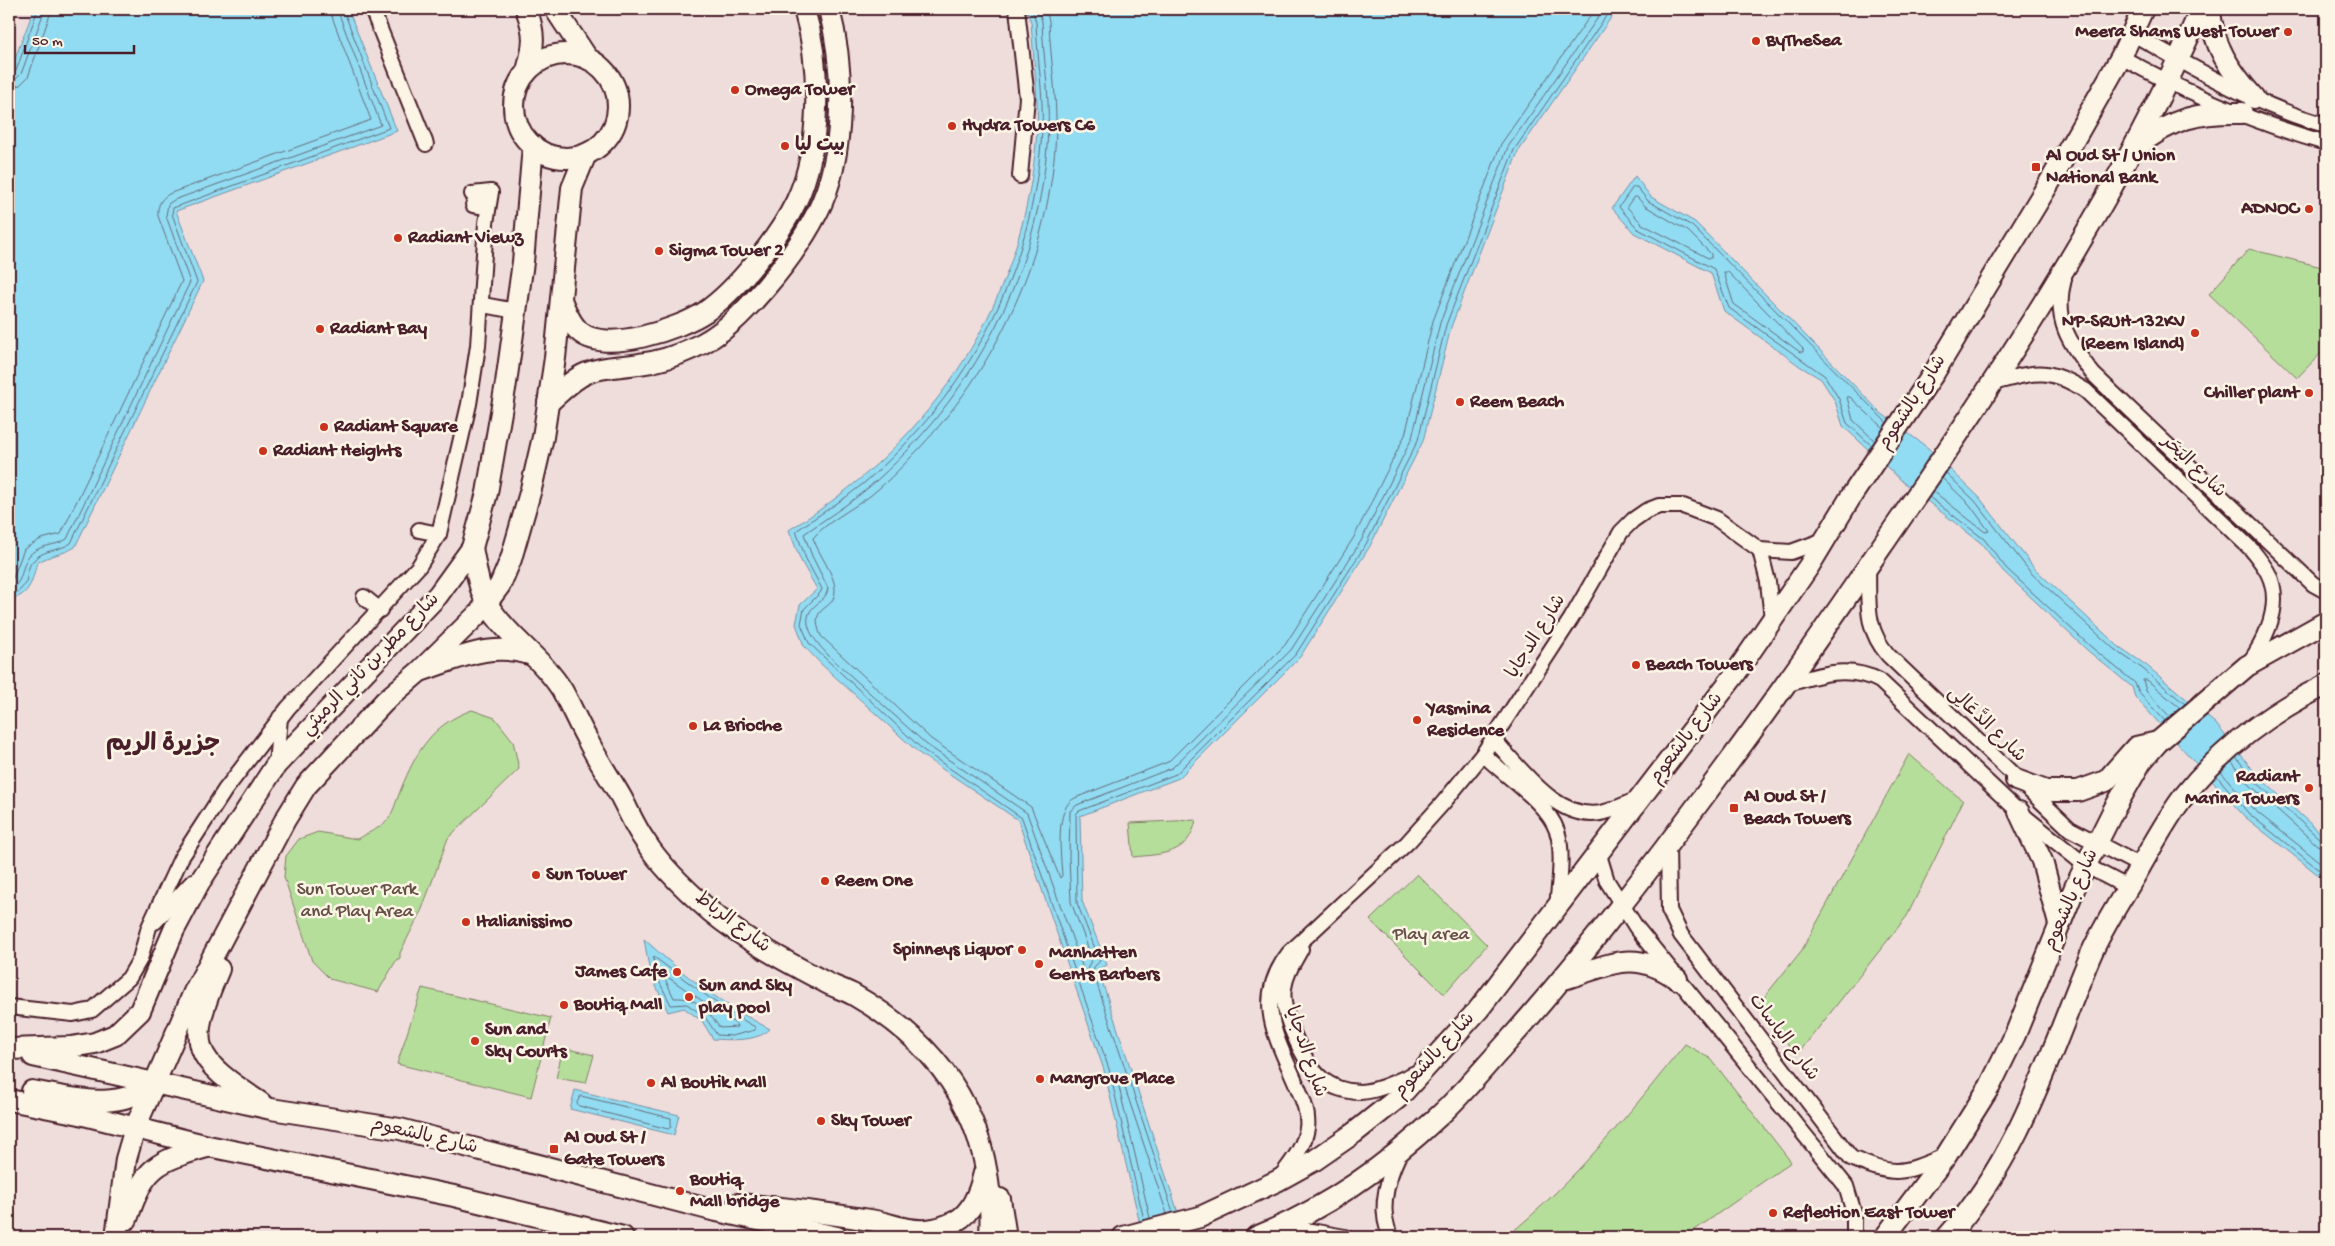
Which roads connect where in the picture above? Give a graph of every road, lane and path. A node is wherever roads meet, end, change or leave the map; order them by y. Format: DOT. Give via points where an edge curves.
graph roads {
  1 [pos="372,9"];
  2 [pos="526,9"];
  3 [pos="555,9"];
  4 [pos="804,9"];
  5 [pos="829,9"];
  6 [pos="1017,9"];
  7 [pos="2143,9"];
  8 [pos="2201,9"];
  9 [pos="2210,9"];
  10 [pos="2133,34"];
  11 [pos="2121,57"];
  12 [pos="588,59"];
  13 [pos="2178,60"];
  14 [pos="527,71"];
  15 [pos="2168,82"];
  16 [pos="2254,98"];
  17 [pos="2242,113"];
  18 [pos="2326,125"];
  19 [pos="2326,143"];
  20 [pos="426,144"];
  21 [pos="533,146"];
  22 [pos="2130,153"];
  23 [pos="586,154"];
  24 [pos="1020,176"];
  25 [pos="473,200"];
  26 [pos="2068,262"];
  27 [pos="561,300"];
  28 [pos="482,305"];
  29 [pos="516,312"];
  30 [pos="1993,383"];
  31 [pos="548,403"];
  32 [pos="420,526"];
  33 [pos="440,531"];
  34 [pos="1824,540"];
  35 [pos="472,548"];
  36 [pos="1760,550"];
  37 [pos="1868,567"];
  38 [pos="2326,591"];
  39 [pos="364,597"];
  40 [pos="487,604"];
  41 [pos="380,610"];
  42 [pos="1772,619"];
  43 [pos="2326,622"];
  44 [pos="529,654"];
  45 [pos="2247,666"];
  46 [pos="421,670"];
  47 [pos="1786,685"];
  48 [pos="2326,686"];
  49 [pos="280,717"];
  50 [pos="1494,739"];
  51 [pos="2158,742"];
  52 [pos="1483,754"];
  53 [pos="276,765"];
  54 [pos="2016,780"];
  55 [pos="1644,796"];
  56 [pos="2019,812"];
  57 [pos="2097,843"];
  58 [pos="1668,844"];
  59 [pos="270,847"];
  60 [pos="217,854"];
  61 [pos="1599,855"];
  62 [pos="2085,865"];
  63 [pos="2141,866"];
  64 [pos="2127,887"];
  65 [pos="1621,905"];
  66 [pos="1557,908"];
  67 [pos="2059,924"];
  68 [pos="150,927"];
  69 [pos="1306,938"];
  70 [pos="1564,979"];
  71 [pos="1677,979"];
  72 [pos="9,1007"];
  73 [pos="9,1050"];
  74 [pos="1425,1068"];
  75 [pos="154,1084"];
  76 [pos="9,1087"];
  77 [pos="9,1100"];
  78 [pos="271,1109"];
  79 [pos="134,1128"];
  80 [pos="208,1146"];
  81 [pos="1401,1151"];
  82 [pos="1946,1156"];
  83 [pos="985,1168"];
  84 [pos="1277,1181"];
  85 [pos="712,1210"];
  86 [pos="1279,1228"];
  87 [pos="116,1237"];
  88 [pos="120,1237"];
  89 [pos="623,1237"];
  90 [pos="837,1237"];
  91 [pos="990,1237"];
  92 [pos="1006,1237"];
  93 [pos="1129,1237"];
  94 [pos="1256,1237"];
  95 [pos="1345,1237"];
  96 [pos="1389,1237"];
  97 [pos="1854,1237"];
  98 [pos="1885,1237"];
  99 [pos="1947,1237"];
  1 -- 20 [label="street"];
  2 -- 14 [label="main road" via="532,23 534,45"];
  3 -- 12 [label="main road"];
  4 -- 27 [label="main road" via="815,71 811,147 796,200 769,245 705,312 682,323 633,338 602,342 588,338 571,322"];
  5 -- 31 [label="main road" via="840,77 835,154 818,212 785,266 743,314 720,333 694,348 666,358 585,373"];
  6 -- 24 [label="street" via="1027,98"];
  7 -- 10 [label="main road, شارع بالشعوم"];
  8 -- 13 [label="main road"];
  9 -- 16 [label="main road" via="2219,50 2234,76"];
  10 -- 11 [label="main road, شارع بالشعوم"];
  10 -- 13 [label="street"];
  11 -- 15 [label="street"];
  11 -- 34 [label="main road, شارع بالشعوم" via="1934,373"];
  12 -- 14 [label="main road" via="572,54 556,55 540,60"];
  12 -- 23 [label="main road" via="612,82 618,99 617,116 611,132"];
  13 -- 15 [label="main road"];
  13 -- 16 [label="street"];
  14 -- 21 [label="main road" via="517,91 514,113 518,125"];
  15 -- 17 [label="street"];
  15 -- 22 [label="main road"];
  16 -- 18 [label="street"];
  17 -- 19 [label="street" via="2281,130"];
  17 -- 22 [label="main road" via="2211,112 2181,119 2153,133"];
  21 -- 23 [label="main road" via="549,155 568,158"];
  21 -- 29 [label="main road, شارع مطر بن ثاني الرميثي" via="530,200"];
  22 -- 26 [label="main road"];
  23 -- 27 [label="main road, شارع مطر بن ثاني الرميثي" via="572,188"];
  25 -- 28 [label="street" via="491,192 487,207"];
  26 -- 30 [label="main road"];
  26 -- 38 [label="street, شارع اليَحَر" via="2059,298 2063,324 2075,351 2093,374 2313,584"];
  27 -- 31 [label="main road, شارع مطر بن ثاني الرميثي"];
  28 -- 29 [label="street"];
  28 -- 33 [label="street" via="469,404"];
  29 -- 35 [label="main road, شارع مطر بن ثاني الرميثي" via="488,493"];
  30 -- 37 [label="main road"];
  30 -- 45 [label="street, شارع اليَحَر" via="2044,373 2064,377 2079,386 2252,550 2268,573 2273,594 2272,618 2264,641"];
  31 -- 40 [label="main road, شارع مطر بن ثاني الرميثي" via="531,490 511,559 500,585"];
  32 -- 33 [label="street"];
  33 -- 41 [label="street" via="419,566"];
  34 -- 36 [label="street" via="1791,552"];
  34 -- 42 [label="main road, شارع بالشعوم"];
  35 -- 40 [label="main road"];
  35 -- 53 [label="main road, شارع مطر بن ثاني الرميثي" via="438,596"];
  36 -- 42 [label="street"];
  36 -- 50 [label="street, شارع الدجايا" via="1717,519 1683,506 1659,506 1646,510 1621,532 1571,619"];
  37 -- 47 [label="main road"];
  37 -- 54 [label="street, شارع الدَّعَالِى" via="1871,630 1878,643"];
  39 -- 41 [label="street"];
  40 -- 44 [label="main road, شارع الرباط"];
  40 -- 46 [label="main road, شارع مطر بن ثاني الرميثي"];
  41 -- 49 [label="street"];
  42 -- 55 [label="main road, شارع بالشعوم"];
  43 -- 45 [label="main road, شارع بالشعوم"];
  44 -- 46 [label="main road" via="501,648 484,650"];
  44 -- 83 [label="main road, شارع الرباط" via="544,666 563,692 631,818 646,843 668,869 709,910 737,932 877,1008 910,1033 935,1059 966,1105"];
  45 -- 51 [label="main road, شارع بالشعوم"];
  46 -- 59 [label="main road, شارع مطر بن ثاني الرميثي" via="386,700 306,786"];
  47 -- 56 [label="street" via="1822,673 1866,674 1880,681"];
  47 -- 58 [label="main road"];
  48 -- 63 [label="main road" via="2254,729 2196,781"];
  49 -- 53 [label="street"];
  49 -- 68 [label="street" via="225,790 181,858"];
  50 -- 52 [label="street, شارع الدجايا"];
  50 -- 55 [label="street" via="1545,793 1560,806 1574,812 1604,812"];
  51 -- 54 [label="main road" via="2136,747 2106,781 2078,791 2046,791"];
  51 -- 57 [label="main road, شارع بالشعوم" via="2128,785"];
  52 -- 66 [label="street" via="1549,815 1557,830 1560,844"];
  52 -- 69 [label="street, شارع الدجايا" via="1408,842"];
  53 -- 60 [label="main road, شارع مطر بن ثاني الرميثي"];
  54 -- 57 [label="street, شارع الدَّعَالِى" via="2070,829"];
  55 -- 61 [label="main road, شارع بالشعوم"];
  56 -- 62 [label="street"];
  56 -- 67 [label="main road" via="2042,860"];
  57 -- 62 [label="main road, شارع بالشعوم"];
  57 -- 63 [label="street, شارع الدَّعَالِى"];
  58 -- 65 [label="main road"];
  58 -- 82 [label="street, شارع الياسات" via="1669,910 1681,936 1851,1158 1881,1171 1907,1171"];
  59 -- 75 [label="main road, شارع مطر بن ثاني الرميثي" via="194,992"];
  59 -- 78 [label="main road" via="212,985 198,1027 199,1041 207,1062 234,1085"];
  60 -- 68 [label="street"];
  60 -- 73 [label="main road, شارع مطر بن ثاني الرميثي" via="174,930 140,1011 116,1035 71,1047"];
  61 -- 65 [label="street" via="1607,881"];
  61 -- 66 [label="main road, شارع بالشعوم"];
  62 -- 64 [label="street"];
  62 -- 67 [label="main road, شارع بالشعوم"];
  63 -- 64 [label="main road"];
  64 -- 99 [label="main road" via="2090,957 2030,1109 2002,1160"];
  65 -- 70 [label="main road"];
  65 -- 71 [label="street"];
  66 -- 74 [label="main road, شارع بالشعوم" via="1478,1010"];
  67 -- 82 [label="main road, شارع بالشعوم" via="2015,1035 1990,1086"];
  68 -- 72 [label="street" via="136,969 123,985 92,1010 74,1014"];
  69 -- 74 [label="street, شارع الدجايا" via="1288,970 1284,1002 1287,1017 1310,1065 1320,1078 1332,1086 1359,1092 1389,1084"];
  69 -- 84 [label="street, شارع الدجايا" via="1289,952 1279,966 1269,997 1274,1031 1305,1104 1308,1122 1303,1144"];
  70 -- 71 [label="main road" via="1626,961 1644,961 1661,967"];
  70 -- 81 [label="main road" via="1443,1113"];
  71 -- 97 [label="street" via="1846,1186 1853,1204"];
  73 -- 75 [label="main road, شارع بالشعوم"];
  74 -- 84 [label="main road, شارع بالشعوم" via="1398,1098 1354,1133"];
  75 -- 76 [label="main road" via="136,1095 104,1102"];
  75 -- 78 [label="main road, شارع بالشعوم"];
  75 -- 79 [label="main road"];
  77 -- 79 [label="main road"];
  78 -- 85 [label="main road, شارع بالشعوم" via="400,1129"];
  79 -- 80 [label="main road"];
  79 -- 87 [label="main road" via="126,1159"];
  80 -- 88 [label="main road" via="165,1161 142,1180"];
  80 -- 89 [label="main road" via="454,1196"];
  81 -- 86 [label="main road" via="1364,1178"];
  81 -- 96 [label="street" via="1385,1189"];
  82 -- 98 [label="main road, شارع بالشعوم"];
  83 -- 85 [label="main road" via="975,1200 962,1216 942,1228 902,1228 837,1214 746,1205 726,1204"];
  83 -- 91 [label="main road, شارع الرباط" via="991,1198"];
  83 -- 92 [label="main road" via="1000,1197"];
  84 -- 93 [label="main road, شارع بالشعوم" via="1200,1217"];
  85 -- 90 [label="main road, شارع بالشعوم"];
  86 -- 94 [label="main road"];
  86 -- 95 [label="street"];
}
